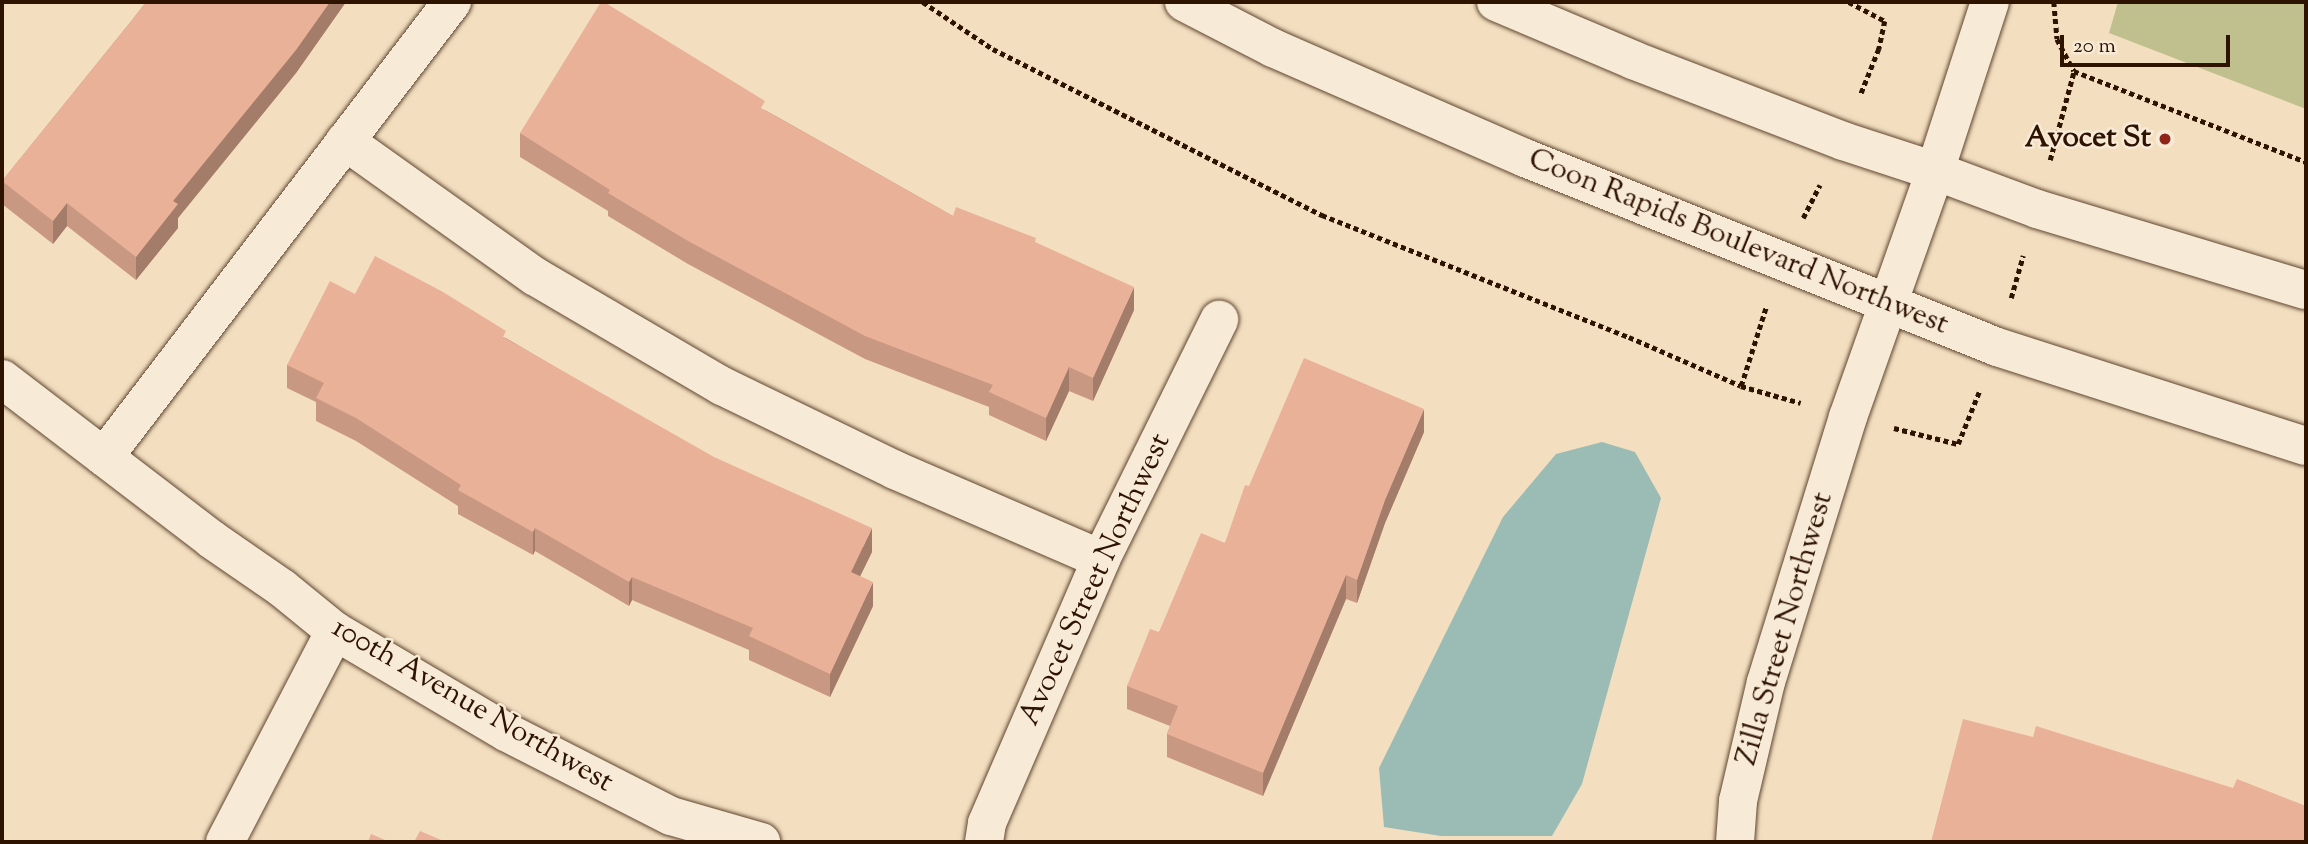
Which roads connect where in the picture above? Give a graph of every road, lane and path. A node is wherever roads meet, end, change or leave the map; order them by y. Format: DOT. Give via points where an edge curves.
graph roads {
  1 [pos="452,2"];
  2 [pos="923,2"];
  3 [pos="1184,2"];
  4 [pos="1496,2"];
  5 [pos="1849,2"];
  6 [pos="1990,2"];
  7 [pos="2054,2"];
  8 [pos="2074,71"];
  9 [pos="345,141"];
  10 [pos="1843,141"];
  11 [pos="2306,162"];
  12 [pos="1935,171"];
  13 [pos="2037,209"];
  14 [pos="1781,261"];
  15 [pos="2306,290"];
  16 [pos="1887,303"];
  17 [pos="1219,320"];
  18 [pos="2,379"];
  19 [pos="1741,386"];
  20 [pos="1848,417"];
  21 [pos="1958,444"];
  22 [pos="2306,446"];
  23 [pos="104,457"];
  24 [pos="1101,559"];
  25 [pos="335,631"];
  26 [pos="225,842"];
  27 [pos="761,842"];
  28 [pos="984,842"];
  29 [pos="1735,842"];
  1 -- 9 [label="street"];
  2 -- 19 [label="path" via="993,49 1322,215"];
  3 -- 14 [label="street, Coon Rapids Boulevard Northwest" via="1273,48 1512,152"];
  4 -- 10 [label="street"];
  5 -- 10 [label="path" via="1885,21 1879,49"];
  6 -- 12 [label="street"];
  7 -- 8 [label="path" via="2057,39"];
  8 -- 11 [label="path"];
  8 -- 13 [label="path"];
  9 -- 23 [label="street"];
  9 -- 24 [label="street" via="536,277 722,386 895,470"];
  10 -- 12 [label="street"];
  10 -- 14 [label="path"];
  12 -- 13 [label="street"];
  12 -- 16 [label="street"];
  13 -- 15 [label="street"];
  14 -- 16 [label="street, Coon Rapids Boulevard Northwest"];
  14 -- 19 [label="path"];
  16 -- 20 [label="street"];
  16 -- 22 [label="street, Coon Rapids Boulevard Northwest" via="1997,347"];
  17 -- 24 [label="street, Avocet Street Northwest"];
  18 -- 23 [label="street, 100th Avenue Northwest"];
  19 -- 20 [label="path"];
  20 -- 21 [label="path"];
  20 -- 29 [label="street, Zilla Street Northwest" via="1766,682 1738,801"];
  23 -- 25 [label="street, 100th Avenue Northwest"];
  24 -- 28 [label="street, Avocet Street Northwest" via="987,823"];
  25 -- 26 [label="street"];
  25 -- 27 [label="street, 100th Avenue Northwest" via="506,733 671,816"];
}
